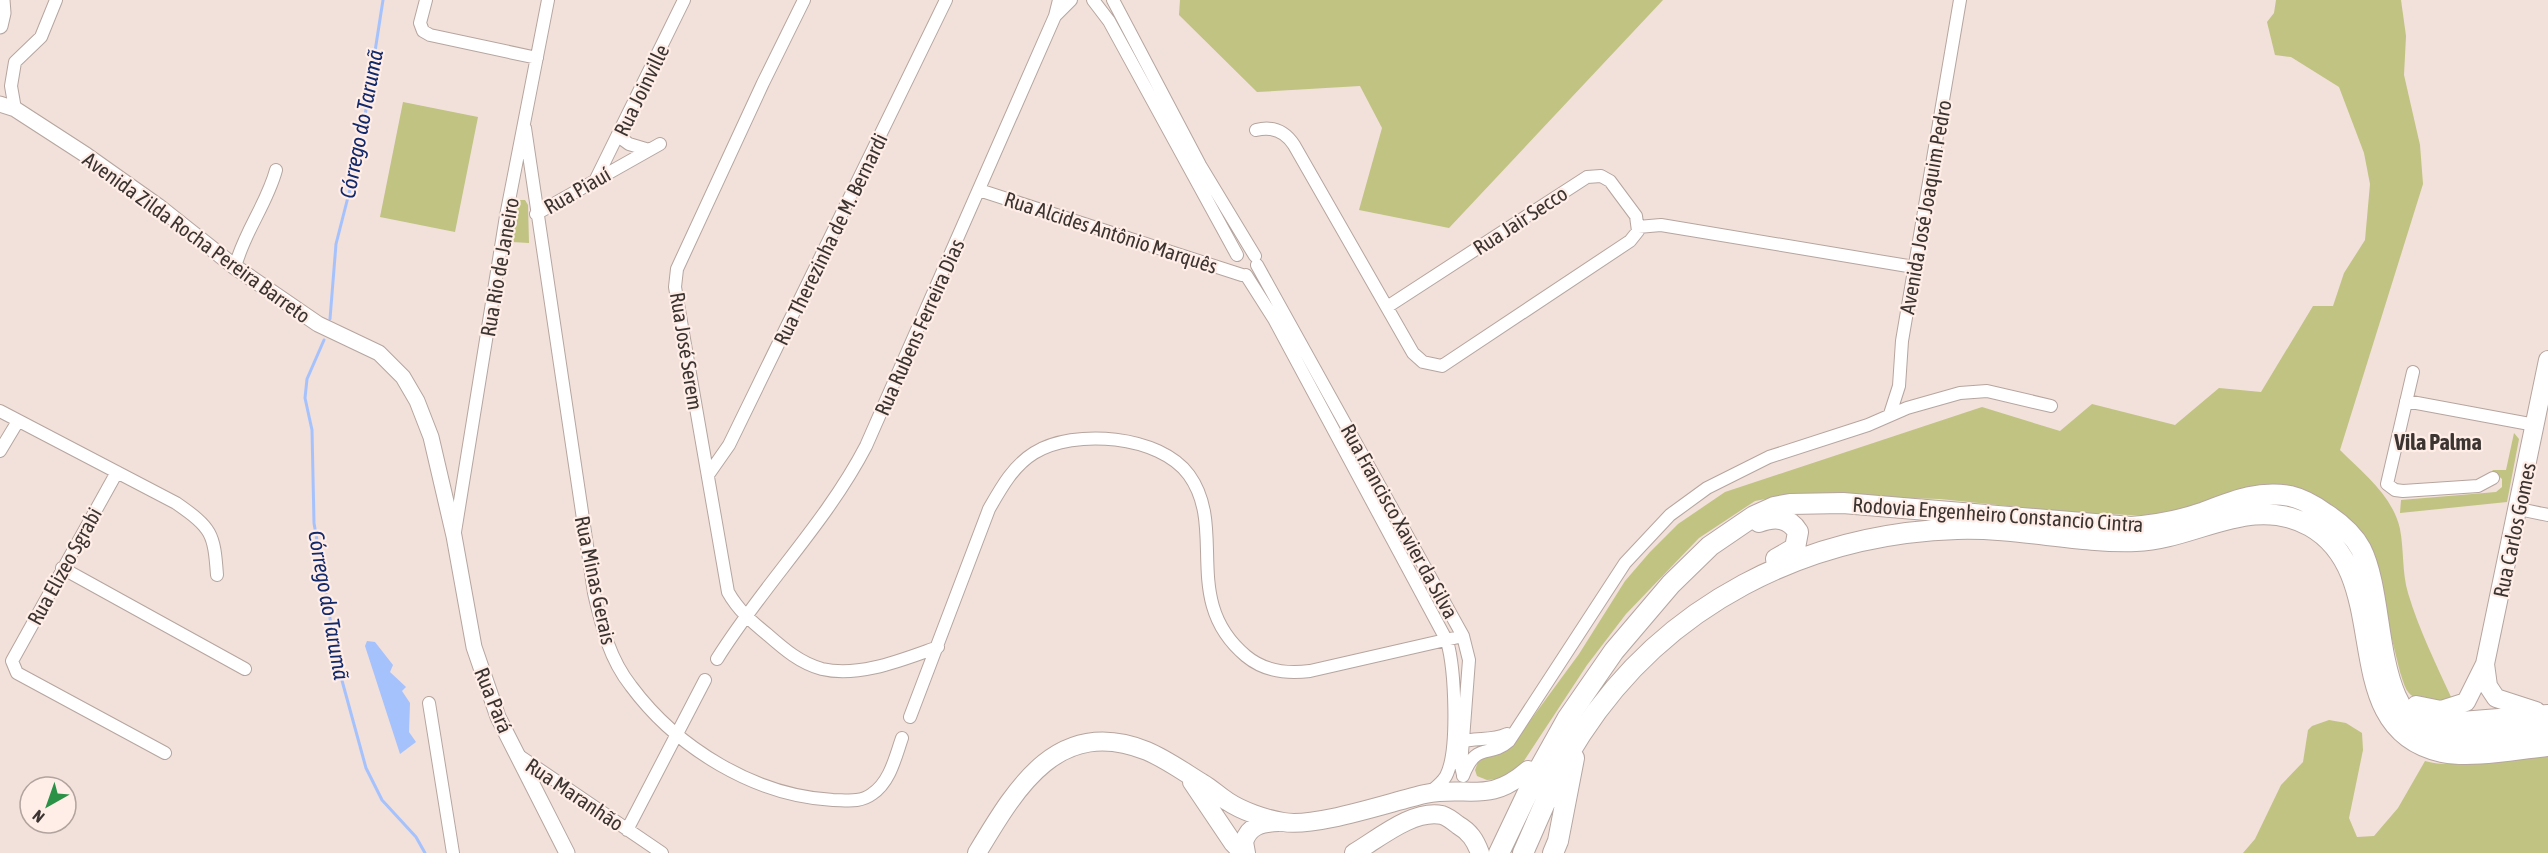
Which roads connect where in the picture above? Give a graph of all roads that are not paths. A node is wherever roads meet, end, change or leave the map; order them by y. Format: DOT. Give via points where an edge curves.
graph roads {
  1 [pos="2,0"];
  2 [pos="56,0"];
  3 [pos="426,0"];
  4 [pos="548,0"];
  5 [pos="684,0"];
  6 [pos="804,0"];
  7 [pos="946,0"];
  8 [pos="1059,0"];
  9 [pos="1071,0"];
  10 [pos="1093,0"];
  11 [pos="1113,0"];
  12 [pos="1960,0"];
  13 [pos="1055,16"];
  14 [pos="0,26"];
  15 [pos="537,58"];
  16 [pos="7,107"];
  17 [pos="525,128"];
  18 [pos="1256,130"];
  19 [pos="618,136"];
  20 [pos="276,170"];
  21 [pos="596,179"];
  22 [pos="979,190"];
  23 [pos="536,214"];
  24 [pos="1237,227"];
  25 [pos="1638,227"];
  26 [pos="1224,234"];
  27 [pos="1236,256"];
  28 [pos="1199,260"];
  29 [pos="1256,261"];
  30 [pos="235,267"];
  31 [pos="1914,267"];
  32 [pos="1244,275"];
  33 [pos="1387,307"];
  34 [pos="2548,360"];
  35 [pos="2413,372"];
  36 [pos="2406,401"];
  37 [pos="2051,406"];
  38 [pos="0,411"];
  39 [pos="1890,414"];
  40 [pos="18,421"];
  41 [pos="2535,425"];
  42 [pos="0,451"];
  43 [pos="117,472"];
  44 [pos="708,475"];
  45 [pos="2493,478"];
  46 [pos="2519,509"];
  47 [pos="2548,515"];
  48 [pos="454,536"];
  49 [pos="62,568"];
  50 [pos="217,576"];
  51 [pos="744,615"];
  52 [pos="1463,636"];
  53 [pos="1447,641"];
  54 [pos="938,647"];
  55 [pos="1614,651"];
  56 [pos="717,659"];
  57 [pos="2486,664"];
  58 [pos="2387,668"];
  59 [pos="245,669"];
  60 [pos="705,680"];
  61 [pos="429,703"];
  62 [pos="2416,705"];
  63 [pos="910,717"];
  64 [pos="1464,718"];
  65 [pos="2547,720"];
  66 [pos="1514,731"];
  67 [pos="677,734"];
  68 [pos="1581,735"];
  69 [pos="1476,737"];
  70 [pos="902,738"];
  71 [pos="1463,741"];
  72 [pos="2548,746"];
  73 [pos="1451,748"];
  74 [pos="165,753"];
  75 [pos="518,755"];
  76 [pos="1528,770"];
  77 [pos="1187,776"];
  78 [pos="1463,776"];
  79 [pos="1428,794"];
  80 [pos="1474,794"];
  81 [pos="1283,822"];
  82 [pos="627,830"];
  83 [pos="453,853"];
  84 [pos="567,853"];
  85 [pos="662,853"];
  86 [pos="977,853"];
  87 [pos="1245,853"];
  88 [pos="1354,853"];
  89 [pos="1480,853"];
  90 [pos="1490,853"];
  91 [pos="1499,853"];
  92 [pos="1523,853"];
  93 [pos="1553,853"];
  1 -- 14 [label="street"];
  2 -- 16 [label="street" via="41,38 15,62"];
  3 -- 15 [label="street" via="420,23 430,35"];
  4 -- 15 [label="street, Rua Rio de Janeiro"];
  5 -- 19 [label="street, Rua Joinville"];
  6 -- 44 [label="street, Rua José Serem" via="677,269 675,286"];
  7 -- 44 [label="street, Rua Therezinha de M. Bernardi" via="729,445"];
  8 -- 13 [label="street"];
  9 -- 13 [label="street"];
  10 -- 26 [label="street" via="1109,21"];
  11 -- 24 [label="street, Rua Francisco Xavier da Silva"];
  12 -- 31 [label="street, Avenida José Joaquim Pedro"];
  13 -- 22 [label="street, Rua Rubens Ferreira Dias"];
  15 -- 17 [label="street, Rua Rio de Janeiro"];
  16 -- 30 [label="street, Avenida Zilda Rocha Pereira Barreto" via="148,200"];
  17 -- 23 [label="street, Rua Minas Gerais"];
  17 -- 48 [label="street, Rua Rio de Janeiro" via="506,216"];
  18 -- 33 [label="street" via="1273,129 1291,141"];
  19 -- 21 [label="street, Rua Joinville"];
  19 -- 21 [label="street, Rua Piauí" via="629,144 655,147"];
  20 -- 30 [label="street" via="239,249"];
  21 -- 23 [label="street, Rua Piauí"];
  22 -- 28 [label="street, Rua Alcides Antônio Marquês"];
  22 -- 51 [label="street, Rua Rubens Ferreira Dias" via="849,480"];
  23 -- 67 [label="street, Rua Minas Gerais" via="604,637 631,687"];
  24 -- 26 [label="street"];
  24 -- 29 [label="street, Rua Francisco Xavier da Silva"];
  25 -- 31 [label="street" via="1661,225"];
  25 -- 33 [label="street, Rua Jair Secco" via="1636,216 1614,184 1601,177 1587,177"];
  25 -- 33 [label="street" via="1630,241 1442,366 1429,365 1418,358"];
  26 -- 27 [label="street"];
  27 -- 28 [label="street"];
  27 -- 29 [label="street" via="1248,252"];
  27 -- 32 [label="street" via="1235,268"];
  28 -- 32 [label="street, Rua Alcides Antônio Marquês"];
  29 -- 32 [label="street" via="1253,272"];
  29 -- 52 [label="street, Rua Francisco Xavier da Silva"];
  30 -- 48 [label="street, Avenida Zilda Rocha Pereira Barreto" via="318,324 379,353 403,377 431,437"];
  31 -- 39 [label="street, Avenida José Joaquim Pedro" via="1899,386"];
  32 -- 53 [label="street, Rua Francisco Xavier da Silva" via="1274,319"];
  34 -- 41 [label="main road, Rua Carlos Gomes"];
  35 -- 36 [label="street"];
  36 -- 41 [label="street"];
  36 -- 45 [label="street" via="2386,480 2390,487 2403,491 2478,486"];
  37 -- 39 [label="street" via="1978,391"];
  38 -- 40 [label="street"];
  39 -- 66 [label="street" via="1748,466 1707,488 1670,515 1612,581"];
  40 -- 42 [label="street"];
  40 -- 43 [label="street"];
  41 -- 46 [label="main road, Rua Carlos Gomes"];
  43 -- 49 [label="street, Rua Elizeo Sgrabi"];
  43 -- 50 [label="street" via="199,519 214,541"];
  44 -- 51 [label="street, Rua José Serem" via="728,592"];
  46 -- 47 [label="street"];
  46 -- 57 [label="main road, Rua Carlos Gomes"];
  48 -- 75 [label="street, Rua Pará" via="474,647 498,717"];
  49 -- 59 [label="street"];
  49 -- 74 [label="street, Rua Elizeo Sgrabi" via="12,661 17,673"];
  51 -- 54 [label="street, Rua José Serem" via="792,655 823,669 871,667"];
  51 -- 56 [label="street, Rua Rubens Ferreira Dias"];
  52 -- 53 [label="street"];
  52 -- 64 [label="street, Rua Francisco Xavier da Silva" via="1469,660"];
  53 -- 54 [label="street" via="1310,671 1264,668 1232,645 1210,602 1200,494 1189,474 1174,460 1145,445 1123,440 1087,440 1053,444 1016,467 989,509"];
  53 -- 73 [label="street, Rua Francisco Xavier da Silva" via="1455,688"];
  54 -- 63 [label="street"];
  55 -- 58 [label="main road, Rodovia Engenheiro Constancio Cintra" via="1671,584 1710,546 1727,532 1774,507 1843,503 2131,527 2173,521 2233,500 2268,494 2290,496 2313,505 2343,526 2360,547 2372,576"];
  55 -- 68 [label="main road" via="1694,570 1734,536 1765,519 1782,519 1794,527 1799,538 1795,548 1709,595 1648,643 1591,708"];
  55 -- 76 [label="main road" via="1580,685"];
  55 -- 91 [label="main road, Rodovia Engenheiro Constancio Cintra" via="1566,719"];
  57 -- 62 [label="main road" via="2466,702 2441,710"];
  57 -- 65 [label="main road" via="2488,686 2496,698"];
  58 -- 62 [label="main road"];
  58 -- 65 [label="main road, Rodovia Engenheiro Constancio Cintra" via="2406,715 2434,736 2466,739"];
  60 -- 67 [label="street"];
  61 -- 83 [label="street"];
  62 -- 65 [label="main road" via="2449,722"];
  64 -- 69 [label="street"];
  64 -- 71 [label="street, Rua Francisco Xavier da Silva"];
  66 -- 69 [label="street" via="1493,740"];
  66 -- 78 [label="street" via="1505,745 1472,758"];
  67 -- 70 [label="street, Rua Minas Gerais" via="723,766 776,789 815,799 858,801 871,795 888,777"];
  67 -- 82 [label="street"];
  68 -- 72 [label="main road, Rodovia Engenheiro Constancio Cintra" via="1634,668 1698,612 1749,581 1822,550 1894,533 1963,528 2138,541 2180,534 2236,515 2265,513 2288,516 2314,528 2348,564 2362,612 2375,685 2384,709 2407,736 2427,747 2459,753"];
  68 -- 92 [label="main road, Rodovia Engenheiro Constancio Cintra" via="1557,776"];
  68 -- 93 [label="main road"];
  69 -- 71 [label="street"];
  71 -- 73 [label="street"];
  71 -- 78 [label="street, Rua Francisco Xavier da Silva"];
  73 -- 79 [label="street, Rua Francisco Xavier da Silva" via="1445,777"];
  75 -- 82 [label="street, Rua Maranhão"];
  75 -- 84 [label="street, Rua Pará"];
  76 -- 80 [label="main road" via="1498,789"];
  76 -- 90 [label="main road"];
  77 -- 81 [label="main road" via="1229,802"];
  77 -- 86 [label="main road" via="1159,756 1125,743 1077,745 1052,756 1027,777"];
  77 -- 87 [label="main road" via="1233,843"];
  78 -- 80 [label="street"];
  79 -- 80 [label="main road"];
  79 -- 81 [label="main road" via="1314,821"];
  81 -- 87 [label="main road" via="1256,825 1246,835"];
  82 -- 85 [label="street, Rua Maranhão"];
  88 -- 89 [label="main road" via="1402,825 1433,814 1463,828"];
}
